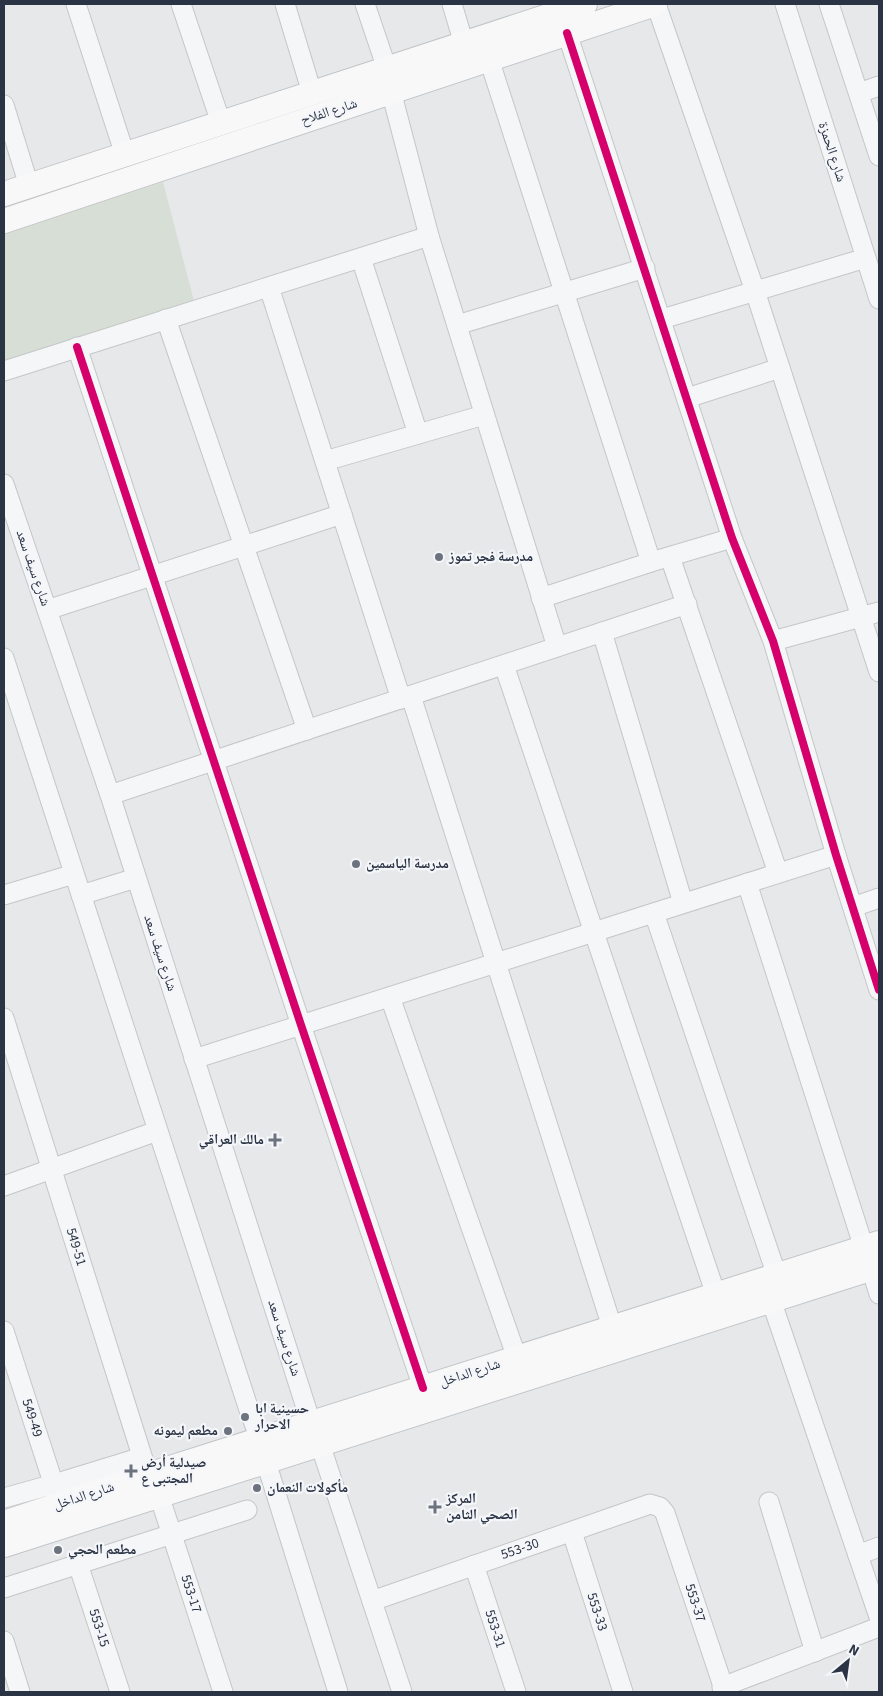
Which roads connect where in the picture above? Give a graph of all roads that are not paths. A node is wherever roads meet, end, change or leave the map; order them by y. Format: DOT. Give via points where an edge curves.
graph roads {
  1 [pos="76,4"];
  2 [pos="181,4"];
  3 [pos="285,4"];
  4 [pos="364,4"];
  5 [pos="452,4"];
  6 [pos="585,4"];
  7 [pos="656,4"];
  8 [pos="785,4"];
  9 [pos="829,4"];
  10 [pos="559,16"];
  11 [pos="464,44"];
  12 [pos="489,59"];
  13 [pos="389,80"];
  14 [pos="879,86"];
  15 [pos="312,93"];
  16 [pos="859,93"];
  17 [pos="4,104"];
  18 [pos="221,123"];
  19 [pos="125,155"];
  20 [pos="879,156"];
  21 [pos="29,186"];
  22 [pos="4,194"];
  23 [pos="4,221"];
  24 [pos="429,236"];
  25 [pos="361,258"];
  26 [pos="866,258"];
  27 [pos="645,268"];
  28 [pos="269,287"];
  29 [pos="755,291"];
  30 [pos="564,294"];
  31 [pos="879,299"];
  32 [pos="166,319"];
  33 [pos="662,319"];
  34 [pos="457,325"];
  35 [pos="77,347"];
  36 [pos="780,368"];
  37 [pos="4,371"];
  38 [pos="687,398"];
  39 [pos="484,414"];
  40 [pos="418,434"];
  41 [pos="325,461"];
  42 [pos="4,484"];
  43 [pos="342,514"];
  44 [pos="732,538"];
  45 [pos="244,546"];
  46 [pos="670,557"];
  47 [pos="651,562"];
  48 [pos="153,575"];
  49 [pos="541,598"];
  50 [pos="686,604"];
  51 [pos="47,610"];
  52 [pos="870,614"];
  53 [pos="602,632"];
  54 [pos="773,641"];
  55 [pos="556,648"];
  56 [pos="4,658"];
  57 [pos="504,665"];
  58 [pos="879,672"];
  59 [pos="406,697"];
  60 [pos="307,730"];
  61 [pos="214,761"];
  62 [pos="110,796"];
  63 [pos="836,855"];
  64 [pos="778,873"];
  65 [pos="74,874"];
  66 [pos="136,878"];
  67 [pos="747,883"];
  68 [pos="4,895"];
  69 [pos="81,895"];
  70 [pos="879,898"];
  71 [pos="683,903"];
  72 [pos="853,907"];
  73 [pos="654,913"];
  74 [pos="594,932"];
  75 [pos="497,963"];
  76 [pos="879,990"];
  77 [pos="390,997"];
  78 [pos="4,1018"];
  79 [pos="301,1025"];
  80 [pos="194,1060"];
  81 [pos="157,1131"];
  82 [pos="51,1169"];
  83 [pos="4,1186"];
  84 [pos="873,1256"];
  85 [pos="777,1276"];
  86 [pos="879,1294"];
  87 [pos="716,1295"];
  88 [pos="771,1300"];
  89 [pos="612,1327"];
  90 [pos="4,1331"];
  91 [pos="517,1358"];
  92 [pos="423,1388"];
  93 [pos="316,1434"];
  94 [pos="260,1439"];
  95 [pos="266,1462"];
  96 [pos="150,1476"];
  97 [pos="57,1494"];
  98 [pos="4,1498"];
  99 [pos="769,1502"];
  100 [pos="247,1510"];
  101 [pos="665,1513"];
  102 [pos="4,1523"];
  103 [pos="572,1532"];
  104 [pos="172,1534"];
  105 [pos="4,1545"];
  106 [pos="879,1547"];
  107 [pos="858,1555"];
  108 [pos="78,1564"];
  109 [pos="474,1566"];
  110 [pos="4,1588"];
  111 [pos="372,1601"];
  112 [pos="879,1617"];
  113 [pos="879,1628"];
  114 [pos="4,1641"];
  115 [pos="815,1652"];
  116 [pos="724,1689"];
  117 [pos="20,1692"];
  118 [pos="120,1692"];
  119 [pos="223,1692"];
  120 [pos="338,1692"];
  121 [pos="402,1692"];
  122 [pos="516,1692"];
  123 [pos="623,1692"];
  1 -- 19 [label="street"];
  2 -- 18 [label="street"];
  3 -- 15 [label="street"];
  4 -- 13 [label="street"];
  5 -- 11 [label="street"];
  6 -- 10 [label="main road, شارع الفلاح"];
  7 -- 10 [label="main road, شارع الفلاح"];
  7 -- 29 [label="street"];
  8 -- 26 [label="street, شارع الحمزة"];
  9 -- 16 [label="street"];
  10 -- 11 [label="main road, شارع الفلاح"];
  10 -- 12 [label="main road, شارع الفلاح"];
  10 -- 27 [label="street"];
  11 -- 13 [label="main road, شارع الفلاح"];
  12 -- 13 [label="main road, شارع الفلاح"];
  12 -- 30 [label="street"];
  13 -- 15 [label="main road, شارع الفلاح"];
  13 -- 23 [label="main road, شارع الفلاح"];
  13 -- 24 [label="street"];
  14 -- 16 [label="street"];
  15 -- 18 [label="main road, شارع الفلاح"];
  16 -- 20 [label="street"];
  17 -- 21 [label="street"];
  18 -- 19 [label="main road, شارع الفلاح"];
  19 -- 21 [label="main road, شارع الفلاح"];
  21 -- 22 [label="main road, شارع الفلاح"];
  24 -- 25 [label="street"];
  24 -- 34 [label="street"];
  25 -- 28 [label="street"];
  25 -- 40 [label="street"];
  26 -- 29 [label="street"];
  26 -- 31 [label="street, شارع الحمزة"];
  27 -- 30 [label="street"];
  27 -- 33 [label="street"];
  28 -- 32 [label="street"];
  28 -- 41 [label="street"];
  29 -- 33 [label="street"];
  29 -- 36 [label="street"];
  30 -- 34 [label="street"];
  30 -- 47 [label="street"];
  32 -- 35 [label="street"];
  32 -- 45 [label="street"];
  33 -- 38 [label="street"];
  34 -- 39 [label="street"];
  35 -- 37 [label="street"];
  35 -- 48 [label="street"];
  36 -- 38 [label="street"];
  36 -- 52 [label="street"];
  38 -- 44 [label="street"];
  39 -- 40 [label="street"];
  39 -- 49 [label="street"];
  40 -- 41 [label="street"];
  41 -- 43 [label="street"];
  42 -- 51 [label="street, شارع سيف سعد"];
  43 -- 45 [label="street"];
  43 -- 59 [label="street"];
  44 -- 46 [label="street"];
  44 -- 54 [label="street"];
  45 -- 48 [label="street"];
  45 -- 60 [label="street"];
  46 -- 47 [label="street"];
  46 -- 50 [label="street"];
  47 -- 49 [label="street"];
  48 -- 51 [label="street"];
  48 -- 61 [label="street"];
  49 -- 55 [label="street"];
  50 -- 53 [label="street"];
  50 -- 64 [label="street"];
  51 -- 62 [label="street, شارع سيف سعد"];
  52 -- 54 [label="street"];
  52 -- 58 [label="street"];
  53 -- 55 [label="street"];
  53 -- 71 [label="street"];
  54 -- 63 [label="street"];
  55 -- 57 [label="street"];
  56 -- 65 [label="street"];
  57 -- 59 [label="street"];
  57 -- 74 [label="street"];
  59 -- 60 [label="street"];
  59 -- 75 [label="street"];
  60 -- 61 [label="street"];
  61 -- 62 [label="street"];
  61 -- 79 [label="street"];
  62 -- 66 [label="street, شارع سيف سعد"];
  63 -- 64 [label="street"];
  63 -- 72 [label="street"];
  64 -- 67 [label="street"];
  65 -- 68 [label="street"];
  65 -- 69 [label="street"];
  66 -- 69 [label="street"];
  66 -- 80 [label="street, شارع سيف سعد"];
  67 -- 71 [label="street"];
  67 -- 84 [label="street"];
  69 -- 81 [label="street"];
  70 -- 72 [label="street"];
  71 -- 73 [label="street"];
  72 -- 76 [label="street"];
  73 -- 74 [label="street"];
  73 -- 85 [label="street"];
  74 -- 75 [label="street"];
  74 -- 87 [label="street"];
  75 -- 77 [label="street"];
  75 -- 89 [label="street"];
  77 -- 79 [label="street"];
  77 -- 91 [label="street"];
  78 -- 82 [label="street, 549-51"];
  79 -- 80 [label="street"];
  79 -- 92 [label="street"];
  80 -- 93 [label="street, شارع سيف سعد"];
  81 -- 82 [label="street"];
  81 -- 94 [label="street"];
  82 -- 83 [label="street"];
  82 -- 96 [label="street, 549-51"];
  84 -- 85 [label="main road, شارع الداخل"];
  84 -- 86 [label="street"];
  84 -- 88 [label="main road, شارع الداخل"];
  85 -- 87 [label="main road, شارع الداخل"];
  87 -- 89 [label="main road, شارع الداخل"];
  88 -- 93 [label="main road, شارع الداخل"];
  88 -- 107 [label="street"];
  89 -- 91 [label="main road, شارع الداخل"];
  90 -- 97 [label="street, 549-49"];
  91 -- 92 [label="main road, شارع الداخل"];
  92 -- 93 [label="main road, شارع الداخل"];
  93 -- 94 [label="main road, شارع الداخل"];
  93 -- 95 [label="main road, شارع الداخل"];
  93 -- 111 [label="street, شارع سيف سعد"];
  94 -- 96 [label="main road, شارع الداخل"];
  95 -- 96 [label="main road, شارع الداخل"];
  95 -- 120 [label="street"];
  96 -- 97 [label="main road, شارع الداخل"];
  96 -- 104 [label="street, 553-17"];
  96 -- 105 [label="main road, شارع الداخل"];
  97 -- 98 [label="street"];
  97 -- 102 [label="main road, شارع الداخل"];
  99 -- 115 [label="street"];
  100 -- 104 [label="street"];
  101 -- 103 [label="street, 553-30" via="660,1506 650,1504"];
  101 -- 116 [label="street, 553-37"];
  103 -- 109 [label="street, 553-30"];
  103 -- 123 [label="street, 553-33"];
  104 -- 108 [label="street"];
  104 -- 119 [label="street, 553-17"];
  106 -- 107 [label="street"];
  107 -- 112 [label="street"];
  108 -- 110 [label="street"];
  108 -- 118 [label="street, 553-15"];
  109 -- 111 [label="street, 553-30"];
  109 -- 122 [label="street, 553-31"];
  111 -- 121 [label="street, شارع سيف سعد"];
  113 -- 115 [label="street"];
  114 -- 117 [label="street"];
  115 -- 116 [label="street"];
}
